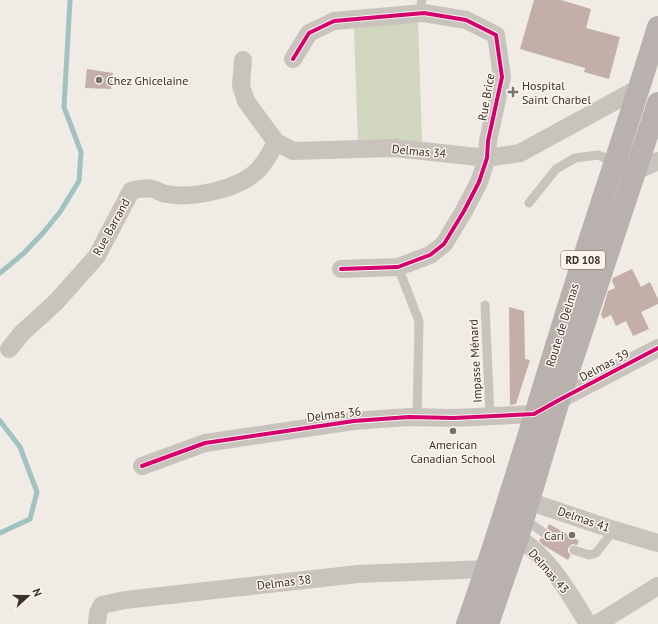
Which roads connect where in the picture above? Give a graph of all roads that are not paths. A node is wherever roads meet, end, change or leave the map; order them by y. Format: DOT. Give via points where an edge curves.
graph roads {
  1 [pos="423,7"];
  2 [pos="658,27"];
  3 [pos="294,59"];
  4 [pos="243,60"];
  5 [pos="639,88"];
  6 [pos="658,103"];
  7 [pos="276,142"];
  8 [pos="487,158"];
  9 [pos="615,162"];
  10 [pos="658,162"];
  11 [pos="636,171"];
  12 [pos="529,203"];
  13 [pos="398,266"];
  14 [pos="341,269"];
  15 [pos="485,305"];
  16 [pos="658,348"];
  17 [pos="9,349"];
  18 [pos="559,400"];
  19 [pos="534,414"];
  20 [pos="490,416"];
  21 [pos="417,417"];
  22 [pos="142,466"];
  23 [pos="516,516"];
  24 [pos="614,530"];
  25 [pos="544,533"];
  26 [pos="658,543"];
  27 [pos="574,550"];
  28 [pos="487,569"];
  29 [pos="658,586"];
  30 [pos="97,624"];
  31 [pos="467,624"];
  32 [pos="488,624"];
  33 [pos="588,624"];
  34 [pos="597,624"];
  1 -- 3 [label="street, Rue Brice" via="334,21 309,33"];
  1 -- 8 [label="street, Rue Brice" via="466,20 496,35 502,77 488,141"];
  2 -- 5 [label="main road, Route de Delmas / RD 108"];
  4 -- 7 [label="street, Delmas 34" via="241,86 246,101"];
  5 -- 8 [label="street, Delmas 34" via="520,153"];
  5 -- 9 [label="main road, Route de Delmas / RD 108"];
  6 -- 11 [label="main road, Route de Delmas / RD 108"];
  7 -- 8 [label="street, Delmas 34" via="293,151 395,148"];
  7 -- 17 [label="street, Rue Barrand" via="258,171 221,190 182,196 152,189 140,188 131,191 97,256"];
  8 -- 13 [label="street, Rue Brice" via="479,182 444,244 430,255"];
  9 -- 11 [label="street"];
  9 -- 12 [label="lane" via="598,155 575,158 556,169"];
  9 -- 19 [label="main road, Route de Delmas / RD 108"];
  10 -- 11 [label="street"];
  11 -- 18 [label="main road, Route de Delmas / RD 108"];
  13 -- 14 [label="street, Rue Brice"];
  13 -- 21 [label="lane" via="420,321"];
  15 -- 20 [label="lane, Impasse Ménard"];
  16 -- 18 [label="street, Delmas 39"];
  18 -- 19 [label="street, Delmas 39"];
  18 -- 23 [label="main road, Route de Delmas / RD 108"];
  19 -- 20 [label="street, Delmas 36"];
  19 -- 23 [label="main road, Route de Delmas / RD 108"];
  20 -- 21 [label="street, Delmas 36"];
  21 -- 22 [label="street, Delmas 36" via="354,421 205,443"];
  23 -- 24 [label="street, Delmas 41"];
  23 -- 25 [label="lane"];
  23 -- 28 [label="main road, Route de Delmas / RD 108"];
  23 -- 32 [label="main road, Route de Delmas / RD 108"];
  23 -- 33 [label="street, Delmas 43"];
  24 -- 26 [label="street, Delmas 41"];
  24 -- 27 [label="lane" via="596,553"];
  28 -- 30 [label="street, Delmas 38" via="358,574 125,600 102,606"];
  28 -- 31 [label="main road, Route de Delmas / RD 108"];
  29 -- 34 [label="street"];
}
